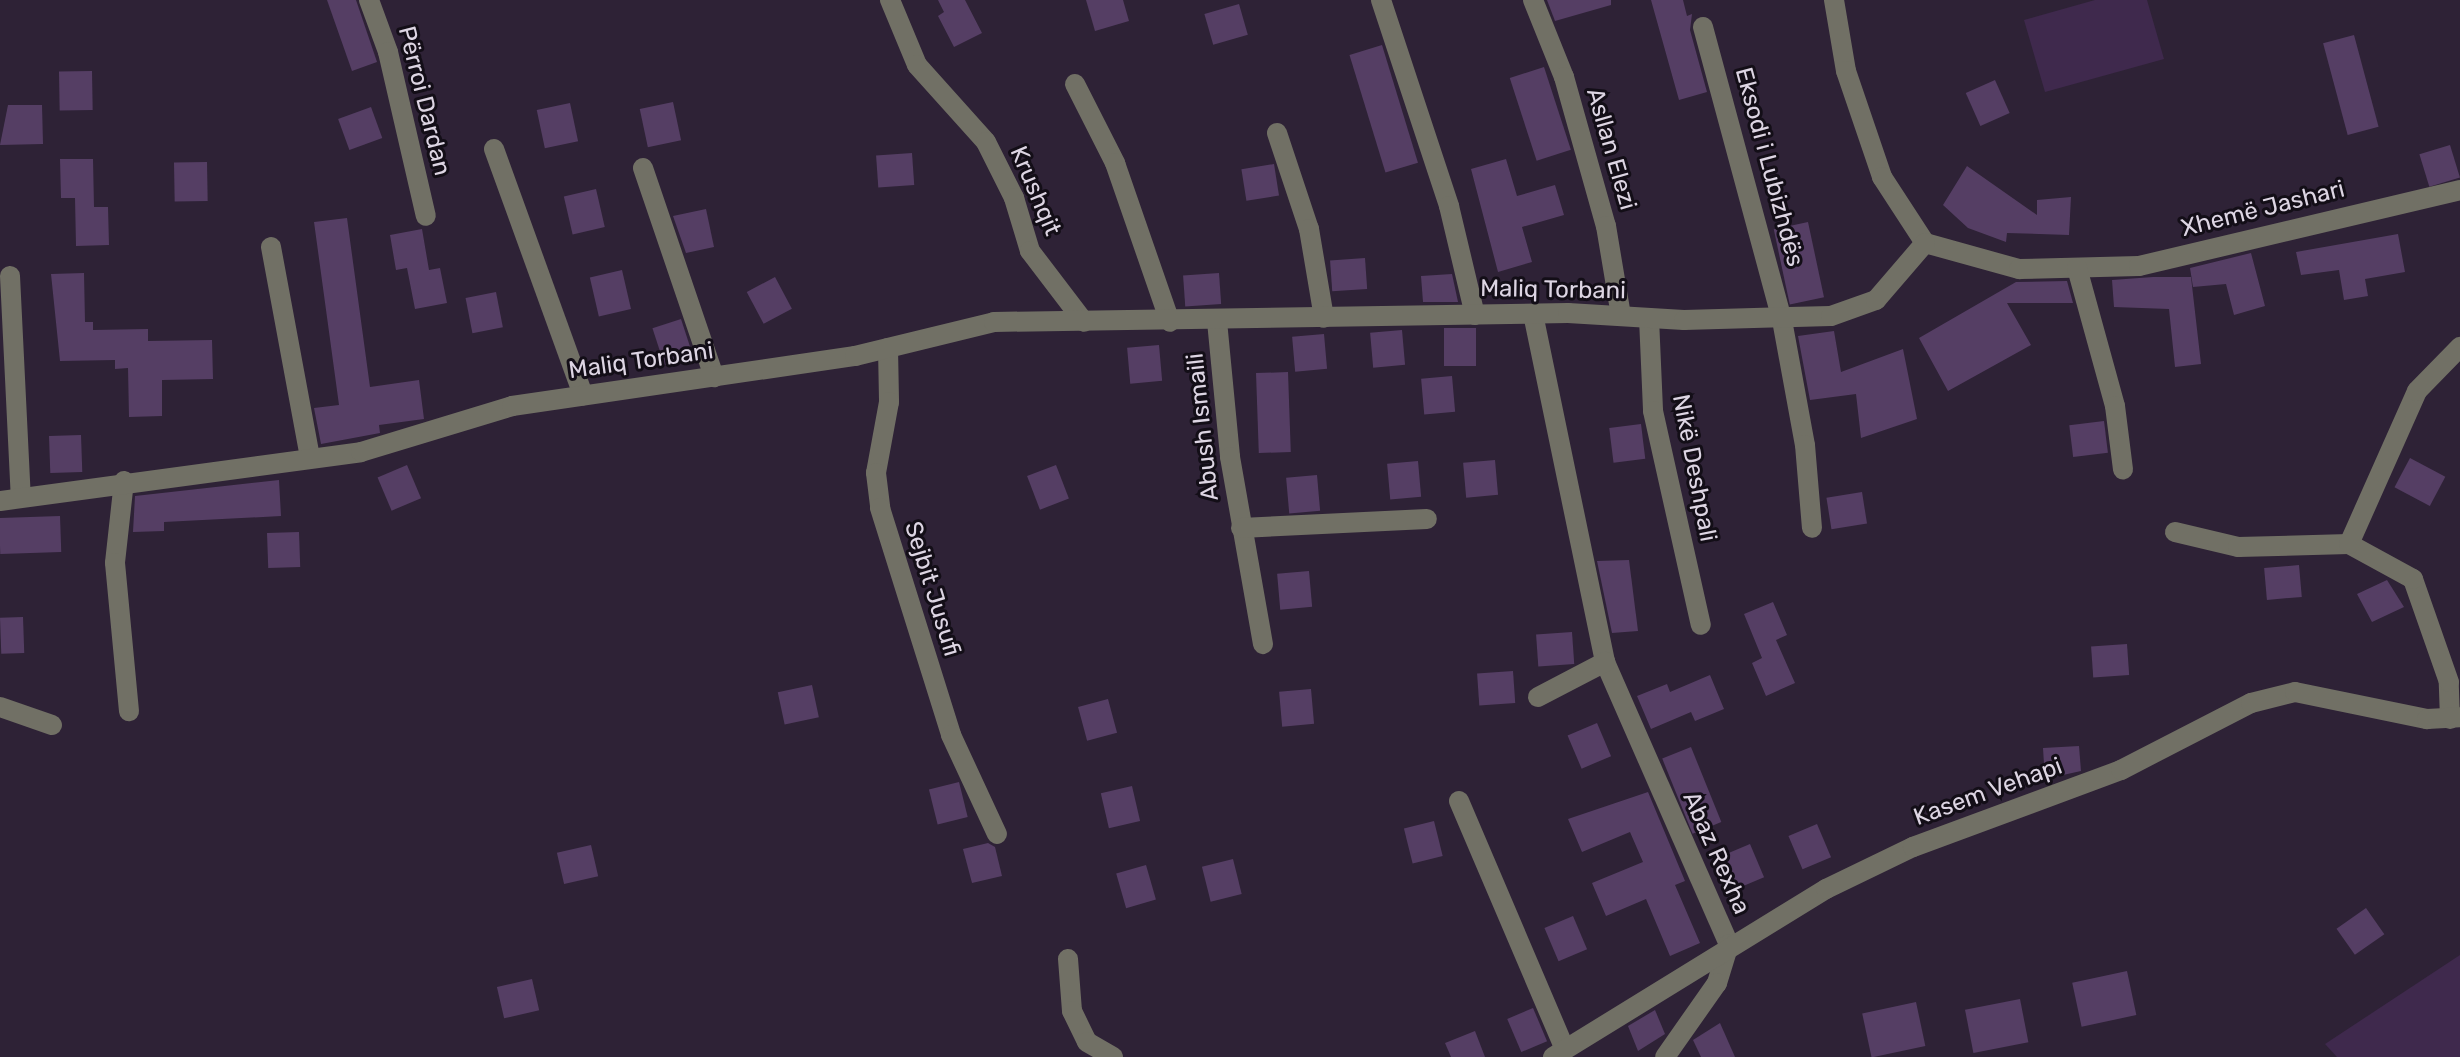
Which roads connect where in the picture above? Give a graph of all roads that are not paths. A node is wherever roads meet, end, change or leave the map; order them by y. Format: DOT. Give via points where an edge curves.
graph roads {
  1 [pos="369,0"];
  2 [pos="890,0"];
  3 [pos="1381,0"];
  4 [pos="1533,0"];
  5 [pos="1834,0"];
  6 [pos="1703,27"];
  7 [pos="1075,84"];
  8 [pos="1277,133"];
  9 [pos="494,149"];
  10 [pos="643,168"];
  11 [pos="2460,190"];
  12 [pos="426,216"];
  13 [pos="1925,243"];
  14 [pos="271,247"];
  15 [pos="2077,268"];
  16 [pos="10,276"];
  17 [pos="1533,314"];
  18 [pos="1475,315"];
  19 [pos="1621,316"];
  20 [pos="1324,318"];
  21 [pos="1649,318"];
  22 [pos="1782,320"];
  23 [pos="1217,321"];
  24 [pos="1084,322"];
  25 [pos="1170,322"];
  26 [pos="2460,347"];
  27 [pos="888,348"];
  28 [pos="714,377"];
  29 [pos="583,395"];
  30 [pos="310,457"];
  31 [pos="2123,469"];
  32 [pos="124,481"];
  33 [pos="21,497"];
  34 [pos="0,501"];
  35 [pos="1427,519"];
  36 [pos="1241,528"];
  37 [pos="1812,528"];
  38 [pos="2175,532"];
  39 [pos="2349,544"];
  40 [pos="1701,625"];
  41 [pos="1263,644"];
  42 [pos="1605,662"];
  43 [pos="1538,697"];
  44 [pos="0,707"];
  45 [pos="129,711"];
  46 [pos="2455,718"];
  47 [pos="52,725"];
  48 [pos="1459,801"];
  49 [pos="997,834"];
  50 [pos="1729,944"];
  51 [pos="1068,959"];
  52 [pos="1559,1053"];
  53 [pos="1113,1057"];
  54 [pos="1665,1057"];
  1 -- 12 [label="street, Përroi Dardan" via="388,52"];
  2 -- 24 [label="street, Krushqit" via="917,65 986,142 1014,198 1030,251"];
  3 -- 18 [label="street" via="1449,206"];
  4 -- 19 [label="street, Asllan Elezi" via="1564,77 1606,226"];
  5 -- 13 [label="street" via="1846,71 1882,177"];
  6 -- 22 [label="street, Eksodi i Lubizhdës"];
  7 -- 25 [label="street" via="1115,163"];
  8 -- 20 [label="street" via="1309,229"];
  9 -- 29 [label="street"];
  10 -- 28 [label="street"];
  11 -- 15 [label="street, Xhemë Jashari" via="2139,266"];
  13 -- 15 [label="street, Xhemë Jashari" via="2019,269"];
  13 -- 22 [label="street, Maliq Torbani" via="1876,300 1831,316"];
  14 -- 30 [label="street"];
  15 -- 31 [label="street" via="2115,406"];
  16 -- 33 [label="street"];
  17 -- 18 [label="street, Maliq Torbani"];
  17 -- 19 [label="street, Maliq Torbani"];
  17 -- 42 [label="street, Abaz Rexha"];
  18 -- 20 [label="street, Maliq Torbani"];
  19 -- 21 [label="street, Maliq Torbani"];
  20 -- 23 [label="street, Maliq Torbani"];
  21 -- 22 [label="street, Maliq Torbani"];
  21 -- 40 [label="street, Nikë Deshpali" via="1653,411"];
  22 -- 37 [label="street" via="1805,445"];
  23 -- 25 [label="street, Maliq Torbani"];
  23 -- 36 [label="street, Abush Ismaili"];
  24 -- 25 [label="street, Maliq Torbani"];
  24 -- 27 [label="street, Maliq Torbani" via="994,322"];
  26 -- 39 [label="street" via="2417,391"];
  27 -- 28 [label="street, Maliq Torbani"];
  27 -- 49 [label="street, Sejbit Jusufi" via="889,402 876,473 880,508 951,735"];
  28 -- 29 [label="street, Maliq Torbani"];
  29 -- 30 [label="street, Maliq Torbani" via="512,406 361,452"];
  30 -- 32 [label="street, Maliq Torbani"];
  32 -- 33 [label="street, Maliq Torbani"];
  32 -- 45 [label="street" via="115,563"];
  33 -- 34 [label="street, Maliq Torbani"];
  35 -- 36 [label="street, Abush Ismaili"];
  36 -- 41 [label="street, Abush Ismaili"];
  38 -- 39 [label="street" via="2238,547"];
  39 -- 46 [label="street" via="2413,579 2449,682"];
  42 -- 43 [label="street"];
  42 -- 50 [label="street, Abaz Rexha"];
  44 -- 47 [label="street"];
  46 -- 50 [label="street, Kasem Vehapi" via="2398,715 2295,692 2251,703 2121,770 1913,847"];
  48 -- 52 [label="street, Kasem Vehapi"];
  50 -- 52 [label="street, Kasem Vehapi"];
  50 -- 54 [label="street, Abaz Rexha" via="1717,983"];
  51 -- 53 [label="street" via="1072,1011 1087,1042"];
}
